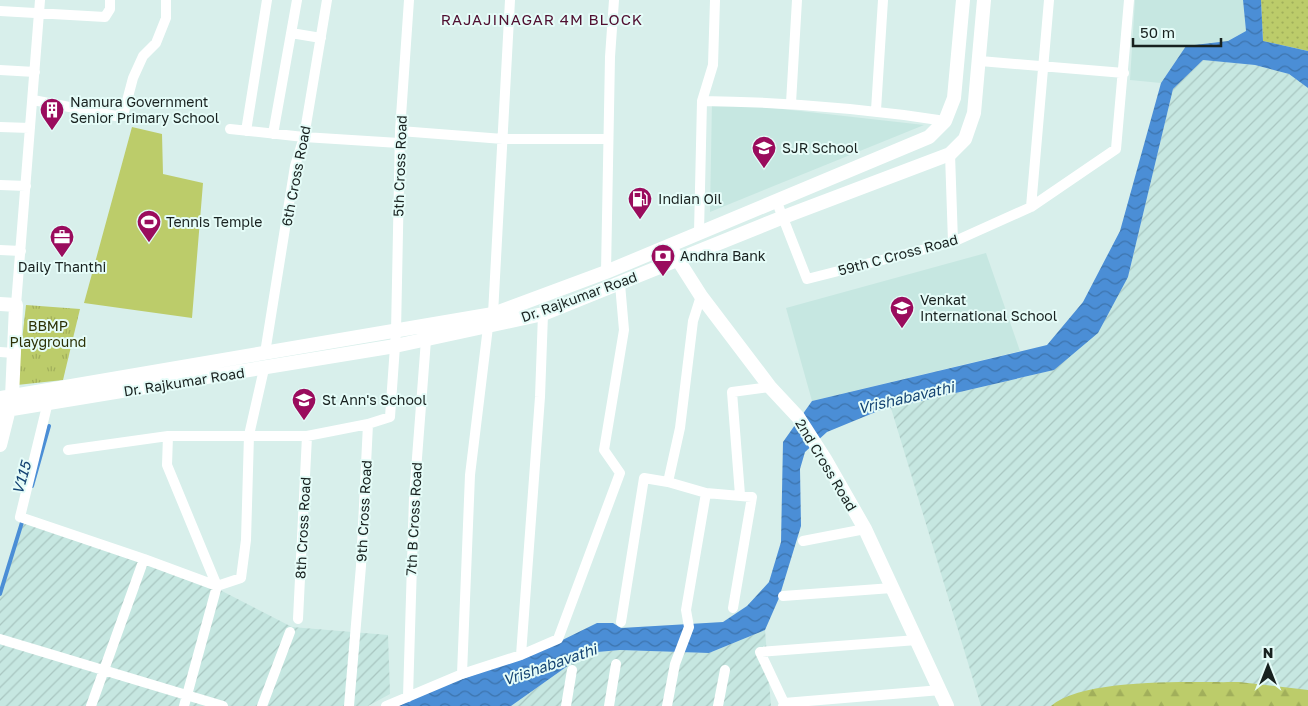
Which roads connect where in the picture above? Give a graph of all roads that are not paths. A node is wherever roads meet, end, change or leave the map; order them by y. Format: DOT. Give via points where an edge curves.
graph roads {
  1 [pos="40,0"];
  2 [pos="110,0"];
  3 [pos="166,0"];
  4 [pos="267,0"];
  5 [pos="297,0"];
  6 [pos="327,0"];
  7 [pos="409,0"];
  8 [pos="510,0"];
  9 [pos="614,0"];
  10 [pos="715,0"];
  11 [pos="797,0"];
  12 [pos="883,0"];
  13 [pos="963,0"];
  14 [pos="984,0"];
  15 [pos="1049,0"];
  16 [pos="1129,0"];
  17 [pos="0,11"];
  18 [pos="39,13"];
  19 [pos="291,33"];
  20 [pos="321,38"];
  21 [pos="980,61"];
  22 [pos="1044,65"];
  23 [pos="0,70"];
  24 [pos="35,72"];
  25 [pos="1124,73"];
  26 [pos="33,100"];
  27 [pos="702,101"];
  28 [pos="791,103"];
  29 [pos="876,110"];
  30 [pos="945,121"];
  31 [pos="0,127"];
  32 [pos="30,128"];
  33 [pos="230,129"];
  34 [pos="246,131"];
  35 [pos="400,131"];
  36 [pos="274,134"];
  37 [pos="304,137"];
  38 [pos="503,139"];
  39 [pos="608,139"];
  40 [pos="400,143"];
  41 [pos="950,154"];
  42 [pos="0,185"];
  43 [pos="26,186"];
  44 [pos="776,200"];
  45 [pos="1031,207"];
  46 [pos="781,218"];
  47 [pos="699,232"];
  48 [pos="953,242"];
  49 [pos="669,244"];
  50 [pos="0,250"];
  51 [pos="21,251"];
  52 [pos="676,259"];
  53 [pos="606,272"];
  54 [pos="620,284"];
  55 [pos="701,296"];
  56 [pos="0,304"];
  57 [pos="16,305"];
  58 [pos="493,314"];
  59 [pos="543,314"];
  60 [pos="488,327"];
  61 [pos="396,332"];
  62 [pos="426,340"];
  63 [pos="396,346"];
  64 [pos="7,352"];
  65 [pos="265,353"];
  66 [pos="264,369"];
  67 [pos="770,387"];
  68 [pos="48,402"];
  69 [pos="5,404"];
  70 [pos="368,424"];
  71 [pos="168,436"];
  72 [pos="249,436"];
  73 [pos="308,436"];
  74 [pos="0,445"];
  75 [pos="68,450"];
  76 [pos="668,482"];
  77 [pos="706,493"];
  78 [pos="740,495"];
  79 [pos="865,529"];
  80 [pos="803,541"];
  81 [pos="144,559"];
  82 [pos="217,586"];
  83 [pos="892,588"];
  84 [pos="783,596"];
  85 [pos="733,608"];
  86 [pos="298,619"];
  87 [pos="621,622"];
  88 [pos="290,632"];
  89 [pos="0,639"];
  90 [pos="917,640"];
  91 [pos="521,655"];
  92 [pos="616,664"];
  93 [pos="103,670"];
  94 [pos="572,670"];
  95 [pos="725,670"];
  96 [pos="462,674"];
  97 [pos="941,690"];
  98 [pos="187,695"];
  99 [pos="408,697"];
  100 [pos="833,702"];
  101 [pos="784,704"];
  102 [pos="91,706"];
  103 [pos="184,706"];
  104 [pos="222,706"];
  105 [pos="262,706"];
  106 [pos="349,706"];
  107 [pos="386,706"];
  108 [pos="566,706"];
  109 [pos="609,706"];
  110 [pos="667,706"];
  111 [pos="718,706"];
  112 [pos="947,706"];
  1 -- 18 [label="street"];
  2 -- 18 [label="street" via="110,9 105,17"];
  3 -- 26 [label="street" via="166,18 156,43 143,56 133,78 124,112 116,116"];
  4 -- 34 [label="street"];
  5 -- 19 [label="street"];
  6 -- 20 [label="street, 6th Cross Road"];
  7 -- 35 [label="street, 5th Cross Road"];
  8 -- 38 [label="street"];
  9 -- 39 [label="street"];
  10 -- 27 [label="street" via="713,65"];
  11 -- 28 [label="street"];
  12 -- 29 [label="street"];
  13 -- 30 [label="main road, Dr. Rajkumar Road" via="954,98"];
  14 -- 21 [label="main road, Dr. Rajkumar Road"];
  15 -- 22 [label="street"];
  16 -- 25 [label="street, 59th C Cross Road"];
  17 -- 18 [label="street"];
  18 -- 24 [label="street"];
  19 -- 20 [label="street"];
  19 -- 36 [label="street"];
  20 -- 37 [label="street, 6th Cross Road"];
  21 -- 22 [label="street"];
  21 -- 41 [label="main road, Dr. Rajkumar Road" via="974,113 966,139"];
  22 -- 25 [label="street"];
  22 -- 45 [label="street"];
  23 -- 24 [label="street"];
  24 -- 26 [label="street"];
  25 -- 45 [label="street, 59th C Cross Road" via="1116,149"];
  26 -- 32 [label="street"];
  27 -- 28 [label="street"];
  27 -- 47 [label="street"];
  28 -- 29 [label="street"];
  29 -- 30 [label="street"];
  30 -- 44 [label="main road, Dr. Rajkumar Road" via="929,137"];
  31 -- 32 [label="street"];
  32 -- 43 [label="street"];
  33 -- 34 [label="street"];
  34 -- 36 [label="street"];
  35 -- 38 [label="street"];
  35 -- 40 [label="street, 5th Cross Road"];
  36 -- 37 [label="street"];
  37 -- 40 [label="street"];
  37 -- 65 [label="street, 6th Cross Road" via="295,166"];
  38 -- 39 [label="street"];
  38 -- 58 [label="street"];
  39 -- 53 [label="street"];
  40 -- 61 [label="street, 5th Cross Road"];
  41 -- 46 [label="main road, Dr. Rajkumar Road"];
  41 -- 48 [label="street"];
  42 -- 43 [label="street"];
  43 -- 51 [label="street"];
  44 -- 46 [label="street"];
  44 -- 47 [label="main road, Dr. Rajkumar Road"];
  45 -- 48 [label="street, 59th C Cross Road"];
  46 -- 48 [label="street, 59th C Cross Road" via="807,279"];
  46 -- 52 [label="main road, Dr. Rajkumar Road"];
  47 -- 49 [label="main road, Dr. Rajkumar Road"];
  49 -- 52 [label="main road, 2nd Cross Road"];
  49 -- 53 [label="main road, Dr. Rajkumar Road"];
  50 -- 51 [label="street"];
  51 -- 57 [label="street"];
  52 -- 54 [label="main road, Dr. Rajkumar Road"];
  52 -- 55 [label="main road, 2nd Cross Road"];
  53 -- 58 [label="main road, Dr. Rajkumar Road"];
  54 -- 59 [label="main road, Dr. Rajkumar Road"];
  54 -- 91 [label="street" via="624,330 604,450 620,473 558,639"];
  55 -- 67 [label="main road, 2nd Cross Road"];
  55 -- 76 [label="street" via="693,321 680,428"];
  56 -- 57 [label="main road"];
  57 -- 64 [label="main road"];
  58 -- 60 [label="street"];
  58 -- 61 [label="main road, Dr. Rajkumar Road"];
  59 -- 60 [label="main road, Dr. Rajkumar Road"];
  59 -- 91 [label="street"];
  60 -- 62 [label="main road, Dr. Rajkumar Road"];
  60 -- 96 [label="street" via="470,475"];
  61 -- 63 [label="street"];
  61 -- 65 [label="main road, Dr. Rajkumar Road"];
  62 -- 63 [label="main road, Dr. Rajkumar Road"];
  62 -- 99 [label="street, 7th B Cross Road" via="414,497"];
  63 -- 66 [label="main road, Dr. Rajkumar Road"];
  63 -- 70 [label="street" via="390,417"];
  64 -- 69 [label="main road"];
  65 -- 69 [label="main road, Dr. Rajkumar Road"];
  66 -- 68 [label="main road, Dr. Rajkumar Road"];
  66 -- 72 [label="street"];
  67 -- 78 [label="street" via="732,392"];
  67 -- 79 [label="main road, 2nd Cross Road" via="798,417"];
  68 -- 69 [label="main road, Dr. Rajkumar Road"];
  68 -- 81 [label="street" via="25,518"];
  69 -- 74 [label="main road"];
  70 -- 73 [label="street"];
  70 -- 106 [label="street, 9th Cross Road" via="361,566"];
  71 -- 72 [label="street"];
  71 -- 75 [label="street"];
  71 -- 82 [label="street" via="167,466"];
  72 -- 73 [label="street"];
  72 -- 82 [label="street" via="246,540 241,578"];
  73 -- 86 [label="street, 8th Cross Road"];
  76 -- 77 [label="street"];
  76 -- 87 [label="street" via="644,478"];
  77 -- 78 [label="street"];
  77 -- 110 [label="street" via="686,610 690,626 675,664"];
  78 -- 85 [label="street" via="752,497"];
  79 -- 80 [label="street"];
  79 -- 83 [label="main road, 2nd Cross Road"];
  81 -- 82 [label="street"];
  81 -- 93 [label="street"];
  82 -- 98 [label="street"];
  83 -- 84 [label="street"];
  83 -- 90 [label="main road, 2nd Cross Road"];
  88 -- 105 [label="street"];
  89 -- 93 [label="street"];
  90 -- 97 [label="main road, 2nd Cross Road"];
  90 -- 101 [label="street" via="760,652"];
  91 -- 96 [label="street"];
  92 -- 109 [label="street"];
  93 -- 98 [label="street"];
  93 -- 102 [label="street"];
  94 -- 108 [label="street"];
  95 -- 111 [label="street"];
  96 -- 99 [label="street"];
  97 -- 100 [label="street"];
  97 -- 112 [label="main road, 2nd Cross Road"];
  98 -- 103 [label="street"];
  98 -- 104 [label="street"];
  99 -- 107 [label="street"];
  100 -- 101 [label="street"];
}
